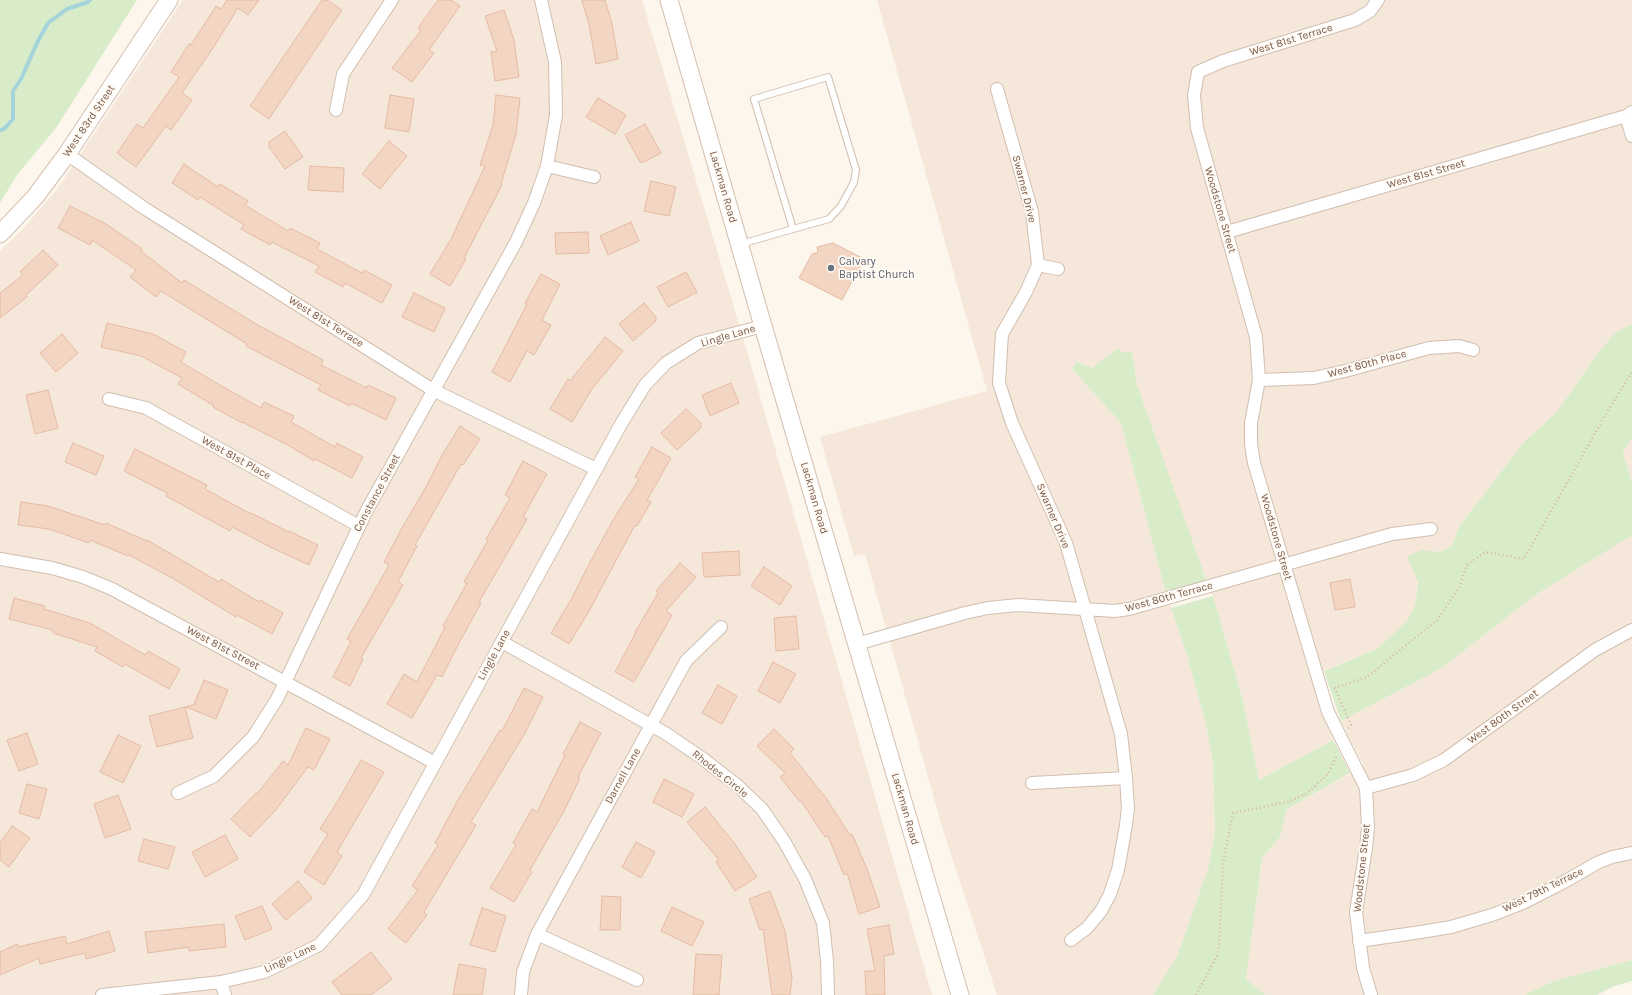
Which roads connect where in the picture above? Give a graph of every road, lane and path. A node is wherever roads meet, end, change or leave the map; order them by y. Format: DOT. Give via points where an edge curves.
graph roads {
  1 [pos="169,0"];
  2 [pos="392,0"];
  3 [pos="541,0"];
  4 [pos="669,0"];
  5 [pos="1378,0"];
  6 [pos="1198,72"];
  7 [pos="997,89"];
  8 [pos="336,110"];
  9 [pos="1629,114"];
  10 [pos="1632,136"];
  11 [pos="67,154"];
  12 [pos="547,166"];
  13 [pos="594,177"];
  14 [pos="793,229"];
  15 [pos="1227,232"];
  16 [pos="0,234"];
  17 [pos="739,244"];
  18 [pos="1038,265"];
  19 [pos="1058,269"];
  20 [pos="763,326"];
  21 [pos="1474,350"];
  22 [pos="1632,372"];
  23 [pos="1259,380"];
  24 [pos="433,390"];
  25 [pos="109,399"];
  26 [pos="596,469"];
  27 [pos="359,526"];
  28 [pos="1431,529"];
  29 [pos="0,559"];
  30 [pos="1284,565"];
  31 [pos="1085,610"];
  32 [pos="722,627"];
  33 [pos="1632,630"];
  34 [pos="502,642"];
  35 [pos="857,644"];
  36 [pos="285,682"];
  37 [pos="651,725"];
  38 [pos="1343,741"];
  39 [pos="435,763"];
  40 [pos="1126,778"];
  41 [pos="1032,783"];
  42 [pos="1366,788"];
  43 [pos="178,793"];
  44 [pos="1631,853"];
  45 [pos="538,934"];
  46 [pos="1071,940"];
  47 [pos="1359,941"];
  48 [pos="637,980"];
  49 [pos="221,982"];
  50 [pos="102,995"];
  51 [pos="224,995"];
  52 [pos="520,995"];
  53 [pos="828,995"];
  54 [pos="960,995"];
  55 [pos="1196,995"];
  56 [pos="1371,995"];
  1 -- 11 [label="main road, West 83rd Street"];
  2 -- 8 [label="street" via="343,74"];
  3 -- 12 [label="street, Constance Street" via="555,62 556,115"];
  4 -- 17 [label="main road, Lackman Road"];
  5 -- 6 [label="street, West 81st Terrace" via="1370,11 1355,20 1223,61"];
  6 -- 15 [label="street, Woodstone Street" via="1194,95 1197,128"];
  7 -- 18 [label="street, Swarner Drive" via="1032,212"];
  9 -- 10 [label="street, West 81st Street"];
  9 -- 15 [label="street, West 81st Street"];
  11 -- 16 [label="main road, West 83rd Street" via="35,197"];
  11 -- 24 [label="street, West 81st Terrace" via="144,208"];
  12 -- 13 [label="street"];
  12 -- 24 [label="street, Constance Street" via="516,242"];
  14 -- 14 [label="lane" via="829,219 841,206 854,182 856,170 828,77 754,99"];
  14 -- 17 [label="lane"];
  15 -- 23 [label="street, Woodstone Street" via="1256,337"];
  17 -- 20 [label="main road, Lackman Road"];
  18 -- 19 [label="street"];
  18 -- 31 [label="street, Swarner Drive" via="1002,334 999,383 1012,423 1066,543"];
  20 -- 26 [label="street, Lingle Lane" via="698,343 666,363 645,386"];
  20 -- 35 [label="main road, Lackman Road"];
  21 -- 23 [label="street, West 80th Place" via="1459,346 1429,348 1314,378"];
  22 -- 38 [label="path" via="1524,559 1485,552 1467,564 1459,588 1437,620 1367,677 1335,688 1351,725"];
  23 -- 30 [label="street, Woodstone Street" via="1250,444"];
  24 -- 26 [label="street, West 81st Terrace"];
  24 -- 27 [label="street, Constance Street"];
  25 -- 27 [label="street, West 81st Place" via="146,408"];
  26 -- 34 [label="street, Lingle Lane"];
  27 -- 36 [label="street, Constance Street"];
  28 -- 30 [label="street, West 80th Terrace" via="1392,534"];
  29 -- 36 [label="street, West 81st Street" via="71,573 112,589"];
  30 -- 31 [label="street, West 80th Terrace" via="1129,609"];
  30 -- 38 [label="street, Woodstone Street" via="1328,712"];
  31 -- 35 [label="street, West 80th Terrace" via="1018,605 988,608"];
  31 -- 40 [label="street, Swarner Drive" via="1120,734"];
  32 -- 37 [label="street, Darnell Lane" via="686,661"];
  33 -- 42 [label="street, West 80th Street" via="1595,650 1444,760 1413,775"];
  34 -- 37 [label="street, Rhodes Circle"];
  34 -- 39 [label="street, Lingle Lane"];
  35 -- 54 [label="main road, Lackman Road"];
  36 -- 39 [label="street, West 81st Street"];
  36 -- 43 [label="street, Constance Street" via="253,737 214,776"];
  37 -- 45 [label="street, Darnell Lane"];
  37 -- 53 [label="street, Rhodes Circle" via="702,758 738,786 762,809 784,841 805,879 823,924"];
  38 -- 42 [label="street, Woodstone Street"];
  38 -- 55 [label="path" via="1328,774 1306,794 1288,802 1233,814 1223,862 1219,947 1217,956"];
  39 -- 49 [label="street, Lingle Lane" via="363,895 319,945 264,972"];
  40 -- 41 [label="street"];
  40 -- 46 [label="street, Swarner Drive" via="1128,808 1123,848 1114,882 1101,911 1087,928"];
  42 -- 47 [label="street, Woodstone Street" via="1368,827 1356,912"];
  44 -- 47 [label="street, West 79th Terrace" via="1597,863 1523,903 1492,915 1443,928"];
  45 -- 48 [label="street"];
  45 -- 52 [label="street, Darnell Lane" via="523,972"];
  47 -- 56 [label="street, Woodstone Street"];
  49 -- 50 [label="street"];
  49 -- 51 [label="street"];
}
